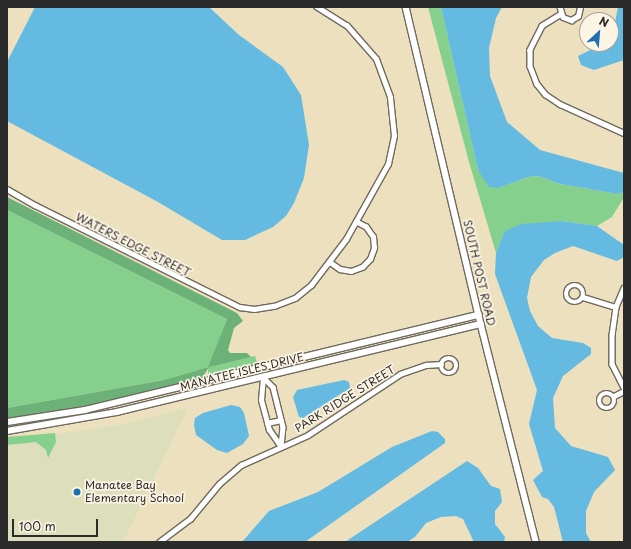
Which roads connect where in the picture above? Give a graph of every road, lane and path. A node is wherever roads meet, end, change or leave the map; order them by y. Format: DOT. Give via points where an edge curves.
graph roads {
  1 [pos="316,7"];
  2 [pos="406,7"];
  3 [pos="560,7"];
  4 [pos="580,7"];
  5 [pos="561,14"];
  6 [pos="623,130"];
  7 [pos="7,189"];
  8 [pos="356,222"];
  9 [pos="330,262"];
  10 [pos="624,288"];
  11 [pos="584,297"];
  12 [pos="616,307"];
  13 [pos="479,315"];
  14 [pos="481,324"];
  15 [pos="441,364"];
  16 [pos="259,368"];
  17 [pos="263,377"];
  18 [pos="624,390"];
  19 [pos="614,396"];
  20 [pos="122,401"];
  21 [pos="125,410"];
  22 [pos="281,420"];
  23 [pos="7,422"];
  24 [pos="267,422"];
  25 [pos="7,431"];
  26 [pos="281,447"];
  27 [pos="159,542"];
  28 [pos="536,542"];
  1 -- 8 [label="street" via="347,26 376,58 390,97 394,136 388,164"];
  2 -- 13 [label="street, SOUTH POST ROAD"];
  3 -- 5 [label="street"];
  4 -- 5 [label="street" via="580,13 575,19 567,19"];
  5 -- 6 [label="street" via="542,26 530,50 530,66 536,84 560,104"];
  7 -- 9 [label="street, WATERS EDGE STREET" via="227,302 254,309 274,306 295,298"];
  8 -- 9 [label="street"];
  8 -- 9 [label="street" via="366,227 373,237 374,248 370,259 362,267 351,271 340,269"];
  10 -- 12 [label="street"];
  11 -- 12 [label="street"];
  12 -- 18 [label="street" via="612,334 612,364"];
  13 -- 14 [label="street, SOUTH POST ROAD"];
  13 -- 16 [label="street, MANATEE ISLES DRIVE"];
  14 -- 17 [label="street, MANATEE ISLES DRIVE"];
  14 -- 28 [label="street, SOUTH POST ROAD"];
  15 -- 26 [label="street, PARK RIDGE STREET" via="426,365 400,374 308,435"];
  16 -- 17 [label="street"];
  16 -- 20 [label="street, MANATEE ISLES DRIVE"];
  17 -- 21 [label="street, MANATEE ISLES DRIVE"];
  17 -- 22 [label="street, PARK RIDGE STREET" via="273,387"];
  17 -- 24 [label="street" via="261,400"];
  18 -- 19 [label="street"];
  20 -- 21 [label="street"];
  20 -- 23 [label="street, MANATEE ISLES DRIVE" via="44,418"];
  21 -- 25 [label="street, MANATEE ISLES DRIVE"];
  22 -- 24 [label="street"];
  22 -- 26 [label="street, PARK RIDGE STREET" via="284,436"];
  24 -- 26 [label="street" via="274,440"];
  26 -- 27 [label="street, PARK RIDGE STREET" via="254,458 227,475 190,519"];
}
